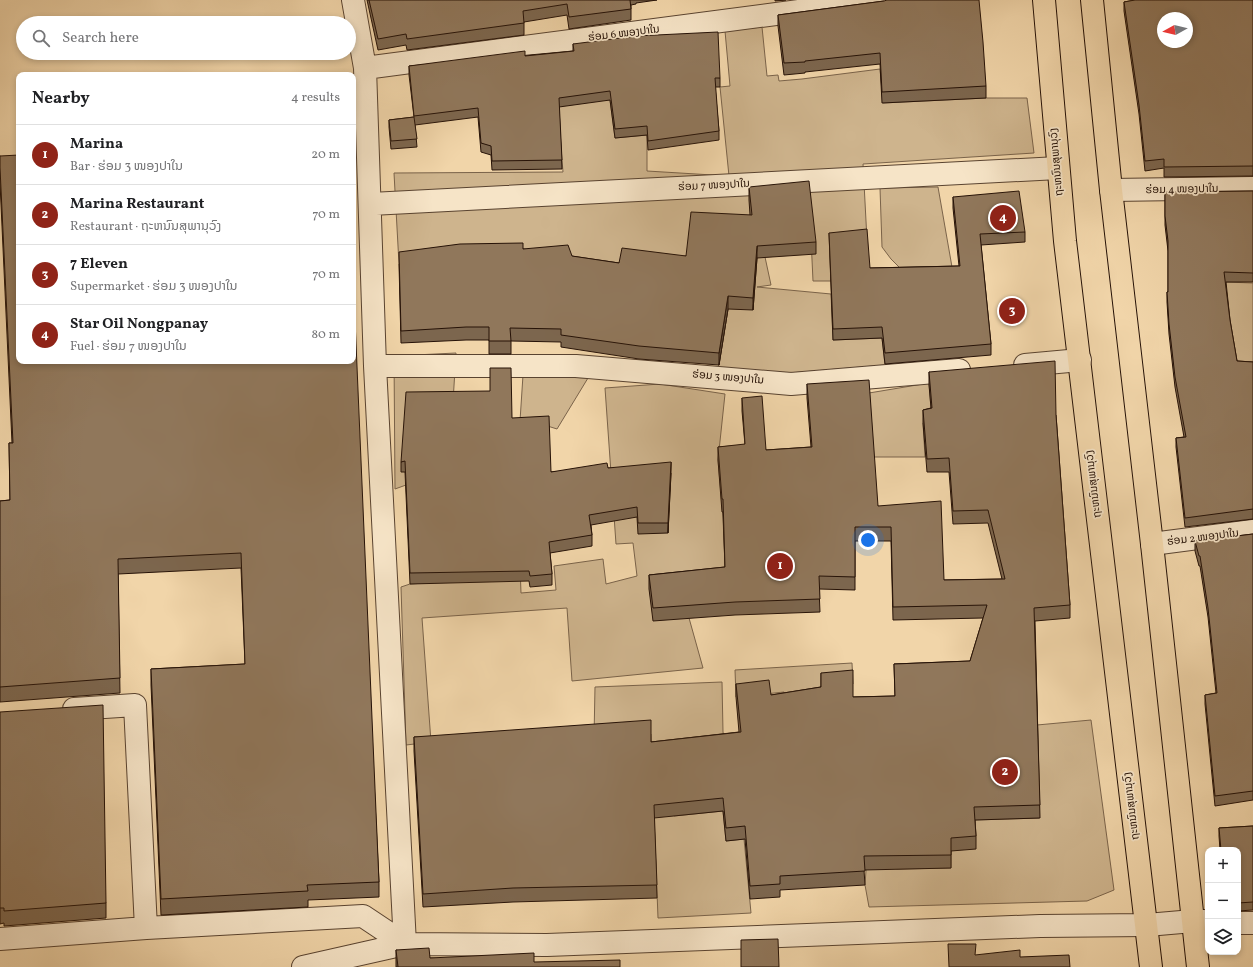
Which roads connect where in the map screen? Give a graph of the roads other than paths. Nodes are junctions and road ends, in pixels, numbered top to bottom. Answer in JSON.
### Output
{"nodes":[{"id":1,"x":352,"y":0,"type":"edge"},
{"id":2,"x":882,"y":0,"type":"edge"},
{"id":3,"x":1044,"y":0,"type":"edge"},
{"id":4,"x":1092,"y":0,"type":"edge"},
{"id":5,"x":355,"y":16,"type":"edge"},
{"id":6,"x":356,"y":21,"type":"edge"},
{"id":7,"x":365,"y":68,"type":"junction"},
{"id":8,"x":1058,"y":168,"type":"junction"},
{"id":9,"x":1253,"y":188,"type":"edge"},
{"id":10,"x":1111,"y":190,"type":"junction"},
{"id":11,"x":371,"y":204,"type":"junction"},
{"id":12,"x":1080,"y":360,"type":"junction"},
{"id":13,"x":375,"y":366,"type":"junction"},
{"id":14,"x":1009,"y":366,"type":"edge"},
{"id":15,"x":978,"y":368,"type":"edge"},
{"id":16,"x":1253,"y":531,"type":"edge"},
{"id":17,"x":1152,"y":544,"type":"junction"},
{"id":18,"x":58,"y":711,"type":"edge"},
{"id":19,"x":1201,"y":921,"type":"edge"},
{"id":20,"x":1241,"y":923,"type":"edge"},
{"id":21,"x":1253,"y":923,"type":"edge"},
{"id":22,"x":1147,"y":925,"type":"junction"},
{"id":23,"x":146,"y":928,"type":"junction"},
{"id":24,"x":0,"y":939,"type":"edge"},
{"id":25,"x":405,"y":944,"type":"junction"},
{"id":26,"x":303,"y":967,"type":"edge"},
{"id":27,"x":1151,"y":967,"type":"edge"},
{"id":28,"x":1198,"y":967,"type":"edge"}],
"edges":[{"from":1,"to":5,"type":"street"},
{"from":2,"to":7,"type":"street","name":"ຮ່ອມ 6 ໜອງປາໃນ"},
{"from":3,"to":8,"type":"highway","name":"ຖະຫນົນສຸພານຸວົງ"},
{"from":4,"to":10,"type":"highway"},
{"from":6,"to":7,"type":"street"},
{"from":7,"to":11,"type":"street"},
{"from":8,"to":11,"type":"street","name":"ຮ່ອມ 7 ໜອງປາໃນ"},
{"from":8,"to":12,"type":"highway","name":"ຖະຫນົນສຸພານຸວົງ"},
{"from":9,"to":10,"type":"street","name":"ຮ່ອມ 4 ໜອງປາໃນ"},
{"from":10,"to":17,"type":"highway"},
{"from":11,"to":13,"type":"street"},
{"from":12,"to":14,"type":"street"},
{"from":12,"to":22,"type":"highway","name":"ຖະຫນົນສຸພານຸວົງ"},
{"from":13,"to":15,"type":"street","name":"ຮ່ອມ 3 ໜອງປາໃນ"},
{"from":13,"to":25,"type":"street"},
{"from":16,"to":17,"type":"street","name":"ຮ່ອມ 2 ໜອງປາໃນ"},
{"from":17,"to":19,"type":"highway"},
{"from":18,"to":23,"type":"street"},
{"from":19,"to":22,"type":"street"},
{"from":19,"to":28,"type":"highway"},
{"from":20,"to":21,"type":"street"},
{"from":22,"to":25,"type":"street"},
{"from":22,"to":27,"type":"highway","name":"ຖະຫນົນສຸພານຸວົງ"},
{"from":23,"to":24,"type":"street"},
{"from":23,"to":25,"type":"street"},
{"from":25,"to":26,"type":"street"}]}
